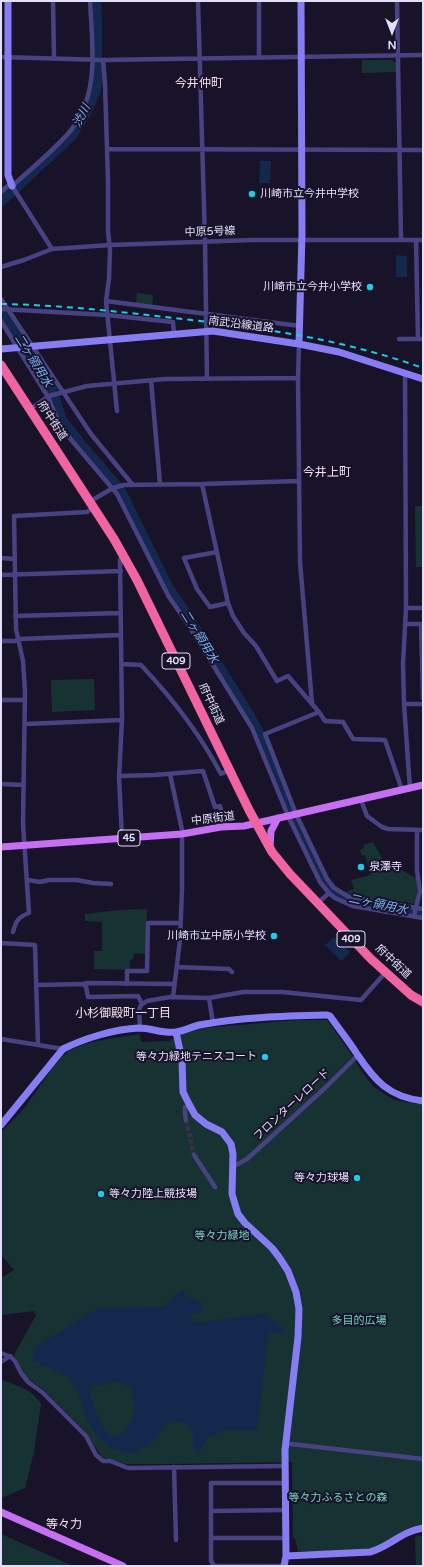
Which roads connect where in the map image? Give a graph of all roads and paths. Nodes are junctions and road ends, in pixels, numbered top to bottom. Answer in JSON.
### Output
{"nodes":[{"id":1,"x":8,"y":1,"type":"edge"},
{"id":2,"x":53,"y":1,"type":"edge"},
{"id":3,"x":90,"y":1,"type":"edge"},
{"id":4,"x":198,"y":1,"type":"edge"},
{"id":5,"x":259,"y":1,"type":"edge"},
{"id":6,"x":302,"y":1,"type":"edge"},
{"id":7,"x":397,"y":1,"type":"edge"},
{"id":8,"x":398,"y":55,"type":"junction"},
{"id":9,"x":423,"y":55,"type":"edge"},
{"id":10,"x":1,"y":57,"type":"edge"},
{"id":11,"x":9,"y":57,"type":"junction"},
{"id":12,"x":302,"y":57,"type":"junction"},
{"id":13,"x":54,"y":58,"type":"junction"},
{"id":14,"x":200,"y":58,"type":"junction"},
{"id":15,"x":259,"y":58,"type":"junction"},
{"id":16,"x":92,"y":60,"type":"junction"},
{"id":17,"x":103,"y":60,"type":"junction"},
{"id":18,"x":107,"y":149,"type":"junction"},
{"id":19,"x":302,"y":149,"type":"junction"},
{"id":20,"x":400,"y":149,"type":"junction"},
{"id":21,"x":202,"y":150,"type":"junction"},
{"id":22,"x":423,"y":150,"type":"edge"},
{"id":23,"x":11,"y":185,"type":"junction"},
{"id":24,"x":1,"y":192,"type":"edge"},
{"id":25,"x":302,"y":240,"type":"junction"},
{"id":26,"x":401,"y":240,"type":"junction"},
{"id":27,"x":416,"y":240,"type":"junction"},
{"id":28,"x":423,"y":240,"type":"edge"},
{"id":29,"x":205,"y":241,"type":"junction"},
{"id":30,"x":110,"y":245,"type":"junction"},
{"id":31,"x":52,"y":249,"type":"junction"},
{"id":32,"x":1,"y":267,"type":"edge"},
{"id":33,"x":1,"y":299,"type":"edge"},
{"id":34,"x":106,"y":301,"type":"junction"},
{"id":35,"x":4,"y":309,"type":"edge"},
{"id":36,"x":206,"y":313,"type":"junction"},
{"id":37,"x":107,"y":315,"type":"junction"},
{"id":38,"x":1,"y":321,"type":"edge"},
{"id":39,"x":300,"y":326,"type":"junction"},
{"id":40,"x":207,"y":331,"type":"junction"},
{"id":41,"x":174,"y":334,"type":"junction"},
{"id":42,"x":110,"y":339,"type":"junction"},
{"id":43,"x":399,"y":339,"type":"dead end"},
{"id":44,"x":421,"y":339,"type":"edge"},
{"id":45,"x":299,"y":344,"type":"junction"},
{"id":46,"x":30,"y":346,"type":"junction"},
{"id":47,"x":18,"y":347,"type":"junction"},
{"id":48,"x":1,"y":349,"type":"edge"},
{"id":49,"x":1,"y":365,"type":"edge"},
{"id":50,"x":406,"y":373,"type":"junction"},
{"id":51,"x":207,"y":378,"type":"junction"},
{"id":52,"x":298,"y":378,"type":"junction"},
{"id":53,"x":423,"y":379,"type":"edge"},
{"id":54,"x":151,"y":380,"type":"junction"},
{"id":55,"x":114,"y":384,"type":"junction"},
{"id":56,"x":63,"y":392,"type":"junction"},
{"id":57,"x":49,"y":397,"type":"junction"},
{"id":58,"x":30,"y":409,"type":"junction"},
{"id":59,"x":117,"y":411,"type":"dead end"},
{"id":60,"x":299,"y":481,"type":"junction"},
{"id":61,"x":132,"y":484,"type":"junction"},
{"id":62,"x":160,"y":484,"type":"junction"},
{"id":63,"x":202,"y":484,"type":"junction"},
{"id":64,"x":113,"y":488,"type":"junction"},
{"id":65,"x":91,"y":505,"type":"junction"},
{"id":66,"x":217,"y":552,"type":"junction"},
{"id":67,"x":123,"y":555,"type":"junction"},
{"id":68,"x":1,"y":558,"type":"edge"},
{"id":69,"x":14,"y":558,"type":"junction"},
{"id":70,"x":120,"y":571,"type":"junction"},
{"id":71,"x":1,"y":575,"type":"edge"},
{"id":72,"x":15,"y":575,"type":"junction"},
{"id":73,"x":228,"y":603,"type":"junction"},
{"id":74,"x":406,"y":608,"type":"junction"},
{"id":75,"x":423,"y":608,"type":"edge"},
{"id":76,"x":120,"y":613,"type":"junction"},
{"id":77,"x":15,"y":616,"type":"junction"},
{"id":78,"x":405,"y":624,"type":"junction"},
{"id":79,"x":422,"y":624,"type":"edge"},
{"id":80,"x":121,"y":635,"type":"junction"},
{"id":81,"x":19,"y":639,"type":"junction"},
{"id":82,"x":1,"y":641,"type":"edge"},
{"id":83,"x":121,"y":664,"type":"junction"},
{"id":84,"x":423,"y":698,"type":"edge"},
{"id":85,"x":1,"y":700,"type":"edge"},
{"id":86,"x":25,"y":700,"type":"junction"},
{"id":87,"x":312,"y":704,"type":"junction"},
{"id":88,"x":404,"y":704,"type":"junction"},
{"id":89,"x":423,"y":704,"type":"edge"},
{"id":90,"x":319,"y":712,"type":"junction"},
{"id":91,"x":122,"y":720,"type":"junction"},
{"id":92,"x":25,"y":724,"type":"junction"},
{"id":93,"x":229,"y":770,"type":"junction"},
{"id":94,"x":170,"y":774,"type":"junction"},
{"id":95,"x":119,"y":776,"type":"junction"},
{"id":96,"x":1,"y":784,"type":"edge"},
{"id":97,"x":24,"y":785,"type":"junction"},
{"id":98,"x":423,"y":785,"type":"edge"},
{"id":99,"x":406,"y":789,"type":"junction"},
{"id":100,"x":361,"y":800,"type":"junction"},
{"id":101,"x":287,"y":814,"type":"junction"},
{"id":102,"x":296,"y":814,"type":"junction"},
{"id":103,"x":278,"y":818,"type":"junction"},
{"id":104,"x":256,"y":824,"type":"junction"},
{"id":105,"x":225,"y":827,"type":"junction"},
{"id":106,"x":417,"y":830,"type":"junction"},
{"id":107,"x":423,"y":830,"type":"edge"},
{"id":108,"x":182,"y":834,"type":"junction"},
{"id":109,"x":122,"y":838,"type":"junction"},
{"id":110,"x":24,"y":845,"type":"junction"},
{"id":111,"x":1,"y":847,"type":"edge"},
{"id":112,"x":270,"y":848,"type":"junction"},
{"id":113,"x":28,"y":880,"type":"junction"},
{"id":114,"x":111,"y":884,"type":"dead end"},
{"id":115,"x":329,"y":893,"type":"junction"},
{"id":116,"x":318,"y":903,"type":"junction"},
{"id":117,"x":416,"y":908,"type":"junction"},
{"id":118,"x":423,"y":909,"type":"edge"},
{"id":119,"x":414,"y":916,"type":"junction"},
{"id":120,"x":423,"y":918,"type":"edge"},
{"id":121,"x":180,"y":923,"type":"junction"},
{"id":122,"x":13,"y":932,"type":"dead end"},
{"id":123,"x":1,"y":943,"type":"edge"},
{"id":124,"x":177,"y":967,"type":"junction"},
{"id":125,"x":232,"y":972,"type":"dead end"},
{"id":126,"x":385,"y":973,"type":"junction"},
{"id":127,"x":127,"y":984,"type":"junction"},
{"id":128,"x":175,"y":984,"type":"junction"},
{"id":129,"x":36,"y":985,"type":"junction"},
{"id":130,"x":85,"y":985,"type":"junction"},
{"id":131,"x":173,"y":997,"type":"junction"},
{"id":132,"x":209,"y":998,"type":"junction"},
{"id":133,"x":423,"y":1002,"type":"edge"},
{"id":134,"x":142,"y":1004,"type":"junction"},
{"id":135,"x":213,"y":1023,"type":"junction"},
{"id":136,"x":140,"y":1028,"type":"junction"},
{"id":137,"x":176,"y":1032,"type":"junction"},
{"id":138,"x":1,"y":1039,"type":"edge"},
{"id":139,"x":38,"y":1044,"type":"junction"},
{"id":140,"x":63,"y":1049,"type":"junction"},
{"id":141,"x":358,"y":1055,"type":"junction"},
{"id":142,"x":423,"y":1101,"type":"edge"},
{"id":143,"x":185,"y":1107,"type":"dead end"},
{"id":144,"x":4,"y":1118,"type":"edge"},
{"id":145,"x":186,"y":1120,"type":"tunnel mouth"},
{"id":146,"x":1,"y":1125,"type":"edge"},
{"id":147,"x":194,"y":1156,"type":"tunnel mouth"},
{"id":148,"x":236,"y":1165,"type":"dead end"},
{"id":149,"x":215,"y":1187,"type":"dead end"},
{"id":150,"x":1,"y":1353,"type":"edge"},
{"id":151,"x":10,"y":1356,"type":"junction"},
{"id":152,"x":1,"y":1362,"type":"edge"},
{"id":153,"x":291,"y":1444,"type":"dead end"},
{"id":154,"x":423,"y":1459,"type":"edge"},
{"id":155,"x":284,"y":1466,"type":"junction"},
{"id":156,"x":174,"y":1467,"type":"junction"},
{"id":157,"x":285,"y":1483,"type":"junction"},
{"id":158,"x":285,"y":1510,"type":"junction"},
{"id":159,"x":211,"y":1511,"type":"junction"},
{"id":160,"x":1,"y":1512,"type":"edge"},
{"id":161,"x":423,"y":1528,"type":"edge"},
{"id":162,"x":211,"y":1538,"type":"junction"},
{"id":163,"x":285,"y":1538,"type":"junction"},
{"id":164,"x":176,"y":1540,"type":"dead end"},
{"id":165,"x":286,"y":1556,"type":"junction"},
{"id":166,"x":123,"y":1566,"type":"edge"},
{"id":167,"x":228,"y":1566,"type":"edge"},
{"id":168,"x":284,"y":1566,"type":"edge"}],
"edges":[{"from":1,"to":11,"type":"street"},
{"from":2,"to":13,"type":"street"},
{"from":3,"to":16,"type":"street"},
{"from":4,"to":14,"type":"street"},
{"from":5,"to":15,"type":"street"},
{"from":6,"to":12,"type":"street"},
{"from":7,"to":8,"type":"street"},
{"from":8,"to":9,"type":"street"},
{"from":8,"to":12,"type":"street"},
{"from":8,"to":20,"type":"street"},
{"from":10,"to":11,"type":"street"},
{"from":11,"to":13,"type":"street"},
{"from":11,"to":23,"type":"street"},
{"from":12,"to":15,"type":"street"},
{"from":12,"to":19,"type":"street"},
{"from":13,"to":16,"type":"street"},
{"from":14,"to":15,"type":"street"},
{"from":14,"to":17,"type":"street"},
{"from":14,"to":21,"type":"street"},
{"from":16,"to":17,"type":"street"},
{"from":16,"to":23,"type":"street"},
{"from":17,"to":18,"type":"street"},
{"from":18,"to":21,"type":"street"},
{"from":18,"to":30,"type":"street"},
{"from":19,"to":20,"type":"street"},
{"from":19,"to":21,"type":"street"},
{"from":19,"to":25,"type":"street"},
{"from":20,"to":22,"type":"street"},
{"from":20,"to":26,"type":"street"},
{"from":21,"to":29,"type":"street"},
{"from":23,"to":24,"type":"street"},
{"from":23,"to":31,"type":"street"},
{"from":25,"to":26,"type":"street","name":"中原5号線"},
{"from":25,"to":29,"type":"street","name":"中原5号線"},
{"from":25,"to":39,"type":"street"},
{"from":26,"to":27,"type":"street","name":"中原5号線"},
{"from":27,"to":28,"type":"street","name":"中原5号線"},
{"from":27,"to":44,"type":"street"},
{"from":29,"to":30,"type":"street","name":"中原5号線"},
{"from":29,"to":36,"type":"street"},
{"from":30,"to":31,"type":"street","name":"中原5号線"},
{"from":30,"to":34,"type":"street"},
{"from":31,"to":32,"type":"street","name":"中原5号線"},
{"from":33,"to":35,"type":"street"},
{"from":34,"to":36,"type":"street"},
{"from":34,"to":37,"type":"street"},
{"from":35,"to":37,"type":"street"},
{"from":35,"to":46,"type":"street"},
{"from":36,"to":39,"type":"street"},
{"from":36,"to":40,"type":"street"},
{"from":37,"to":41,"type":"street"},
{"from":37,"to":42,"type":"street"},
{"from":38,"to":47,"type":"street"},
{"from":39,"to":45,"type":"street"},
{"from":40,"to":41,"type":"street","name":"南武沿線道路"},
{"from":40,"to":45,"type":"street","name":"南武沿線道路"},
{"from":40,"to":51,"type":"street"},
{"from":41,"to":42,"type":"street","name":"南武沿線道路"},
{"from":42,"to":46,"type":"street","name":"南武沿線道路"},
{"from":42,"to":55,"type":"street"},
{"from":43,"to":44,"type":"street"},
{"from":45,"to":50,"type":"street","name":"南武沿線道路"},
{"from":45,"to":52,"type":"street"},
{"from":46,"to":47,"type":"street","name":"南武沿線道路"},
{"from":46,"to":56,"type":"street"},
{"from":47,"to":48,"type":"street"},
{"from":47,"to":57,"type":"street"},
{"from":49,"to":58,"type":"highway","name":"府中街道","number":"409"},
{"from":50,"to":53,"type":"street","name":"南武沿線道路"},
{"from":50,"to":74,"type":"street"},
{"from":51,"to":52,"type":"street"},
{"from":51,"to":54,"type":"street"},
{"from":52,"to":60,"type":"street"},
{"from":54,"to":55,"type":"street"},
{"from":54,"to":62,"type":"street"},
{"from":55,"to":56,"type":"street"},
{"from":55,"to":59,"type":"street"},
{"from":56,"to":57,"type":"street"},
{"from":56,"to":61,"type":"street"},
{"from":57,"to":58,"type":"street"},
{"from":57,"to":64,"type":"street"},
{"from":58,"to":65,"type":"highway","name":"府中街道","number":"409"},
{"from":60,"to":63,"type":"street"},
{"from":60,"to":87,"type":"street"},
{"from":61,"to":62,"type":"street"},
{"from":61,"to":64,"type":"street"},
{"from":62,"to":63,"type":"street"},
{"from":63,"to":66,"type":"street"},
{"from":64,"to":65,"type":"street"},
{"from":64,"to":101,"type":"street"},
{"from":65,"to":67,"type":"highway","name":"府中街道","number":"409"},
{"from":65,"to":69,"type":"street"},
{"from":66,"to":73,"type":"street"},
{"from":66,"to":73,"type":"street"},
{"from":67,"to":70,"type":"street"},
{"from":67,"to":93,"type":"highway","name":"府中街道","number":"409"},
{"from":68,"to":69,"type":"street"},
{"from":69,"to":72,"type":"street"},
{"from":70,"to":72,"type":"street"},
{"from":70,"to":76,"type":"street"},
{"from":71,"to":72,"type":"street"},
{"from":72,"to":77,"type":"street"},
{"from":73,"to":87,"type":"street"},
{"from":74,"to":75,"type":"street"},
{"from":74,"to":78,"type":"street"},
{"from":76,"to":77,"type":"street"},
{"from":76,"to":80,"type":"street"},
{"from":77,"to":81,"type":"street"},
{"from":78,"to":79,"type":"street"},
{"from":78,"to":88,"type":"street"},
{"from":79,"to":84,"type":"street"},
{"from":80,"to":81,"type":"street"},
{"from":80,"to":83,"type":"street"},
{"from":81,"to":82,"type":"street"},
{"from":81,"to":86,"type":"street"},
{"from":83,"to":91,"type":"street"},
{"from":83,"to":93,"type":"street"},
{"from":85,"to":86,"type":"street"},
{"from":86,"to":92,"type":"street"},
{"from":87,"to":90,"type":"street"},
{"from":88,"to":89,"type":"street"},
{"from":88,"to":99,"type":"street"},
{"from":90,"to":99,"type":"street"},
{"from":90,"to":102,"type":"street"},
{"from":91,"to":92,"type":"street"},
{"from":91,"to":95,"type":"street"},
{"from":92,"to":97,"type":"street"},
{"from":93,"to":104,"type":"highway","name":"府中街道","number":"409"},
{"from":94,"to":95,"type":"street"},
{"from":94,"to":105,"type":"street"},
{"from":94,"to":108,"type":"street"},
{"from":95,"to":109,"type":"street"},
{"from":96,"to":97,"type":"street"},
{"from":97,"to":110,"type":"street"},
{"from":98,"to":99,"type":"main road","name":"中原街道","number":"45"},
{"from":99,"to":100,"type":"main road","name":"中原街道","number":"45"},
{"from":100,"to":102,"type":"main road","name":"中原街道","number":"45"},
{"from":100,"to":106,"type":"street"},
{"from":101,"to":102,"type":"main road","name":"中原街道","number":"45"},
{"from":101,"to":103,"type":"main road","name":"中原街道","number":"45"},
{"from":101,"to":115,"type":"street"},
{"from":102,"to":117,"type":"street"},
{"from":103,"to":104,"type":"main road","name":"中原街道","number":"45"},
{"from":103,"to":112,"type":"main road"},
{"from":104,"to":105,"type":"main road","name":"中原街道","number":"45"},
{"from":104,"to":112,"type":"highway","name":"府中街道","number":"409"},
{"from":105,"to":108,"type":"main road","name":"中原街道","number":"45"},
{"from":106,"to":107,"type":"street"},
{"from":106,"to":117,"type":"street"},
{"from":108,"to":109,"type":"main road","name":"中原街道","number":"45"},
{"from":108,"to":121,"type":"street"},
{"from":109,"to":110,"type":"main road","name":"中原街道","number":"45"},
{"from":110,"to":111,"type":"main road","name":"中原街道","number":"45"},
{"from":110,"to":113,"type":"street"},
{"from":112,"to":116,"type":"highway","name":"府中街道","number":"409"},
{"from":113,"to":114,"type":"street"},
{"from":113,"to":122,"type":"street"},
{"from":115,"to":116,"type":"street"},
{"from":115,"to":119,"type":"street"},
{"from":116,"to":126,"type":"highway","name":"府中街道","number":"409"},
{"from":117,"to":118,"type":"street"},
{"from":117,"to":119,"type":"street"},
{"from":119,"to":120,"type":"street"},
{"from":121,"to":124,"type":"street"},
{"from":121,"to":127,"type":"street"},
{"from":123,"to":129,"type":"street"},
{"from":124,"to":125,"type":"street"},
{"from":124,"to":128,"type":"street"},
{"from":126,"to":132,"type":"street"},
{"from":126,"to":133,"type":"highway","name":"府中街道","number":"409"},
{"from":127,"to":128,"type":"street"},
{"from":127,"to":130,"type":"street"},
{"from":128,"to":131,"type":"street"},
{"from":129,"to":130,"type":"street"},
{"from":129,"to":139,"type":"street"},
{"from":130,"to":134,"type":"street"},
{"from":131,"to":132,"type":"street"},
{"from":131,"to":134,"type":"street"},
{"from":132,"to":135,"type":"street"},
{"from":134,"to":136,"type":"street"},
{"from":135,"to":137,"type":"street"},
{"from":135,"to":141,"type":"street"},
{"from":136,"to":137,"type":"street"},
{"from":136,"to":140,"type":"street"},
{"from":137,"to":155,"type":"street"},
{"from":138,"to":139,"type":"street"},
{"from":139,"to":140,"type":"street"},
{"from":140,"to":144,"type":"street"},
{"from":141,"to":142,"type":"street"},
{"from":141,"to":148,"type":"street","name":"フロンターレロード"},
{"from":143,"to":145,"type":"street"},
{"from":144,"to":146,"type":"street"},
{"from":147,"to":149,"type":"street"},
{"from":150,"to":151,"type":"street"},
{"from":151,"to":152,"type":"street"},
{"from":151,"to":156,"type":"street"},
{"from":153,"to":154,"type":"street"},
{"from":155,"to":156,"type":"street"},
{"from":155,"to":157,"type":"street"},
{"from":156,"to":164,"type":"street"},
{"from":157,"to":158,"type":"street"},
{"from":157,"to":159,"type":"street"},
{"from":158,"to":159,"type":"street"},
{"from":158,"to":163,"type":"street"},
{"from":159,"to":162,"type":"street"},
{"from":160,"to":166,"type":"main road"},
{"from":161,"to":165,"type":"street"},
{"from":162,"to":163,"type":"street"},
{"from":162,"to":167,"type":"street"},
{"from":163,"to":165,"type":"street"},
{"from":165,"to":168,"type":"street"},
{"from":167,"to":168,"type":"street"}]}
